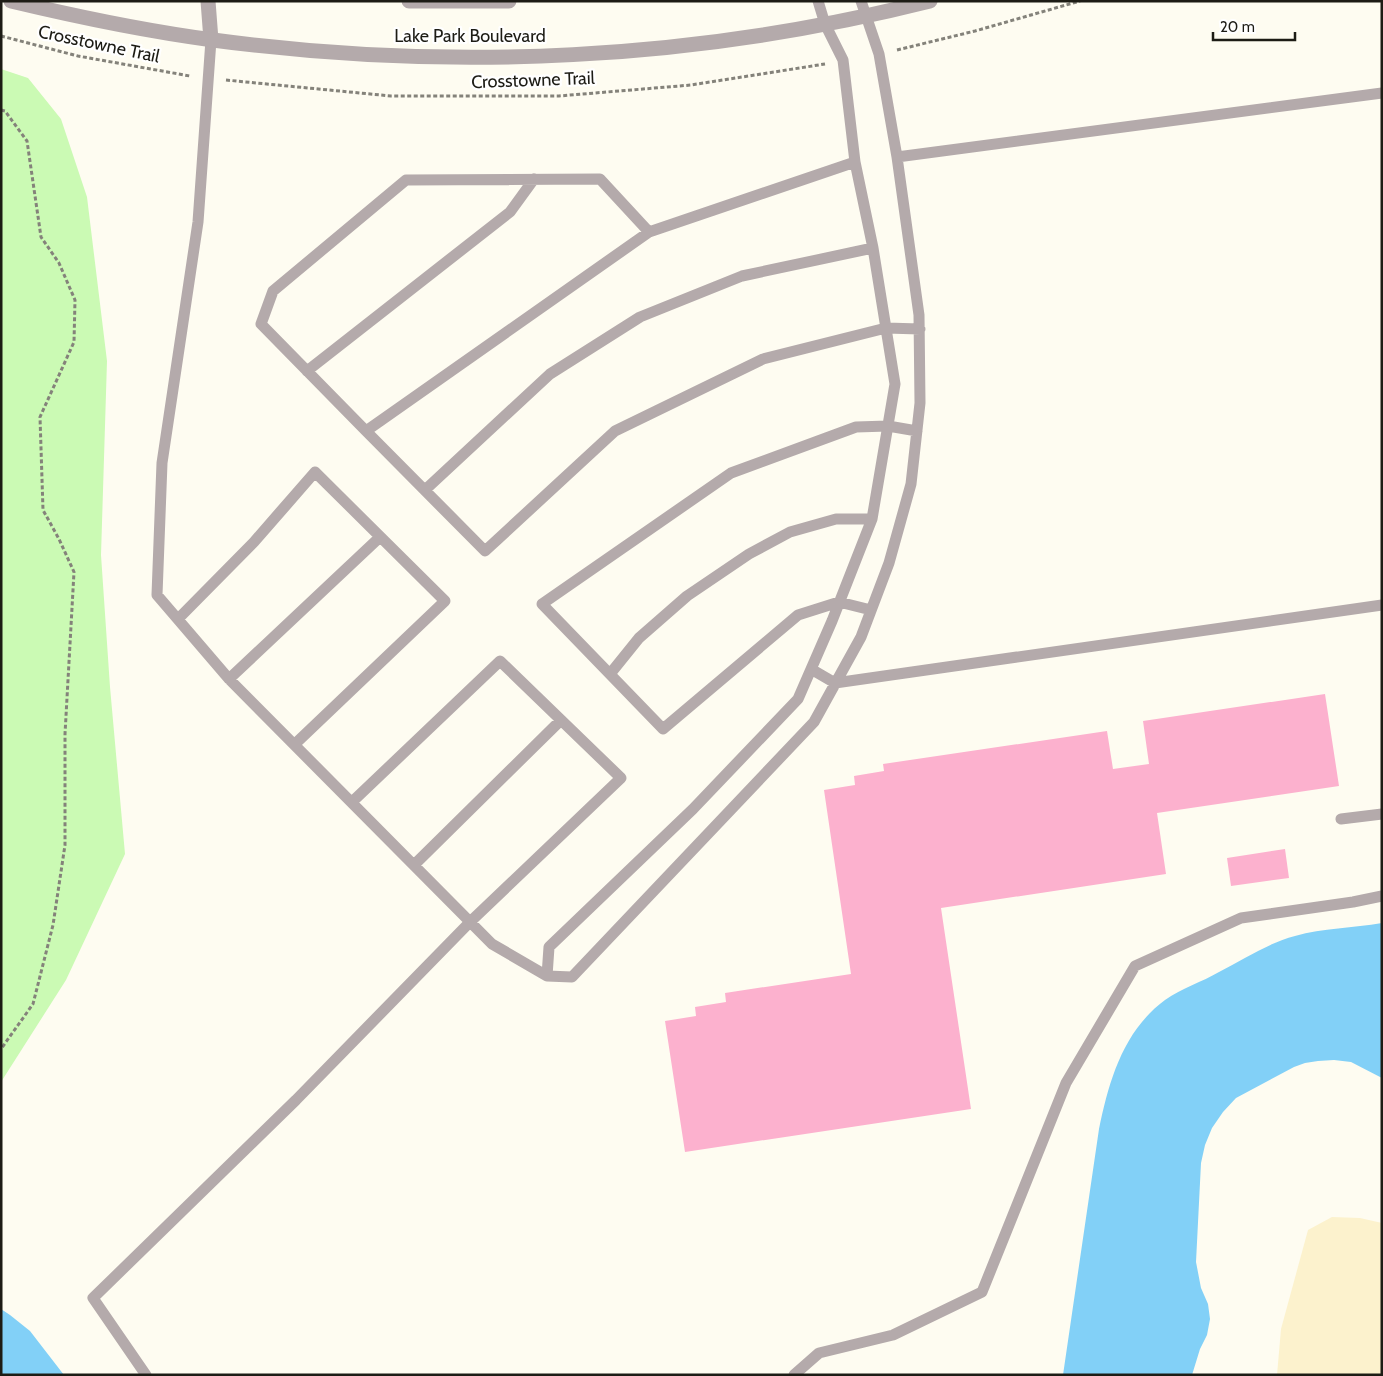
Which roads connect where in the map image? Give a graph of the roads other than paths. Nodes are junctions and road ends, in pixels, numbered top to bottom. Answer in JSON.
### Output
{"nodes":[{"id":1,"x":12,"y":1,"type":"edge"},
{"id":2,"x":208,"y":1,"type":"edge"},
{"id":3,"x":409,"y":1,"type":"edge"},
{"id":4,"x":509,"y":1,"type":"edge"},
{"id":5,"x":818,"y":1,"type":"edge"},
{"id":6,"x":861,"y":1,"type":"edge"},
{"id":7,"x":930,"y":1,"type":"edge"},
{"id":8,"x":865,"y":16,"type":"junction"},
{"id":9,"x":826,"y":24,"type":"junction"},
{"id":10,"x":211,"y":40,"type":"junction"},
{"id":11,"x":1382,"y":93,"type":"edge"},
{"id":12,"x":897,"y":157,"type":"junction"},
{"id":13,"x":855,"y":162,"type":"junction"},
{"id":14,"x":534,"y":179,"type":"junction"},
{"id":15,"x":650,"y":232,"type":"junction"},
{"id":16,"x":873,"y":248,"type":"junction"},
{"id":17,"x":886,"y":328,"type":"junction"},
{"id":18,"x":920,"y":329,"type":"junction"},
{"id":19,"x":307,"y":371,"type":"junction"},
{"id":20,"x":888,"y":426,"type":"junction"},
{"id":21,"x":366,"y":431,"type":"junction"},
{"id":22,"x":917,"y":431,"type":"junction"},
{"id":23,"x":424,"y":490,"type":"junction"},
{"id":24,"x":872,"y":519,"type":"junction"},
{"id":25,"x":380,"y":537,"type":"junction"},
{"id":26,"x":839,"y":602,"type":"junction"},
{"id":27,"x":1382,"y":605,"type":"edge"},
{"id":28,"x":871,"y":610,"type":"junction"},
{"id":29,"x":178,"y":619,"type":"junction"},
{"id":30,"x":811,"y":668,"type":"junction"},
{"id":31,"x":610,"y":674,"type":"junction"},
{"id":32,"x":229,"y":679,"type":"junction"},
{"id":33,"x":835,"y":683,"type":"junction"},
{"id":34,"x":561,"y":720,"type":"junction"},
{"id":35,"x":295,"y":744,"type":"junction"},
{"id":36,"x":352,"y":802,"type":"junction"},
{"id":37,"x":1382,"y":814,"type":"edge"},
{"id":38,"x":1341,"y":819,"type":"dead end"},
{"id":39,"x":414,"y":865,"type":"junction"},
{"id":40,"x":1382,"y":896,"type":"edge"},
{"id":41,"x":470,"y":922,"type":"junction"},
{"id":42,"x":547,"y":976,"type":"junction"},
{"id":43,"x":146,"y":1375,"type":"edge"},
{"id":44,"x":794,"y":1375,"type":"edge"}],
"edges":[{"from":1,"to":10,"type":"street","name":"Lake Park Boulevard"},
{"from":2,"to":10,"type":"street"},
{"from":3,"to":4,"type":"street","name":"Lake Park Boulevard"},
{"from":5,"to":9,"type":"lane"},
{"from":6,"to":8,"type":"lane"},
{"from":7,"to":8,"type":"street","name":"Lake Park Boulevard"},
{"from":8,"to":9,"type":"street","name":"Lake Park Boulevard"},
{"from":8,"to":12,"type":"lane"},
{"from":9,"to":10,"type":"street","name":"Lake Park Boulevard"},
{"from":9,"to":13,"type":"lane"},
{"from":10,"to":29,"type":"lane"},
{"from":11,"to":12,"type":"lane"},
{"from":12,"to":18,"type":"lane"},
{"from":13,"to":15,"type":"lane"},
{"from":13,"to":16,"type":"lane"},
{"from":14,"to":15,"type":"lane"},
{"from":14,"to":19,"type":"lane"},
{"from":14,"to":19,"type":"lane"},
{"from":15,"to":21,"type":"lane"},
{"from":16,"to":17,"type":"lane"},
{"from":16,"to":23,"type":"lane"},
{"from":17,"to":18,"type":"lane"},
{"from":17,"to":20,"type":"lane"},
{"from":17,"to":23,"type":"lane"},
{"from":18,"to":22,"type":"lane"},
{"from":19,"to":21,"type":"lane"},
{"from":20,"to":22,"type":"lane"},
{"from":20,"to":24,"type":"lane"},
{"from":20,"to":31,"type":"lane"},
{"from":21,"to":23,"type":"lane"},
{"from":22,"to":28,"type":"lane"},
{"from":24,"to":26,"type":"lane"},
{"from":24,"to":31,"type":"lane"},
{"from":25,"to":29,"type":"lane"},
{"from":25,"to":32,"type":"lane"},
{"from":25,"to":35,"type":"lane"},
{"from":26,"to":28,"type":"lane"},
{"from":26,"to":30,"type":"lane"},
{"from":26,"to":31,"type":"lane"},
{"from":27,"to":33,"type":"lane"},
{"from":28,"to":33,"type":"lane"},
{"from":29,"to":32,"type":"lane"},
{"from":30,"to":33,"type":"lane"},
{"from":30,"to":42,"type":"lane"},
{"from":32,"to":35,"type":"lane"},
{"from":33,"to":42,"type":"lane"},
{"from":34,"to":36,"type":"lane"},
{"from":34,"to":39,"type":"lane"},
{"from":34,"to":41,"type":"lane"},
{"from":35,"to":36,"type":"lane"},
{"from":36,"to":39,"type":"lane"},
{"from":37,"to":38,"type":"lane"},
{"from":39,"to":41,"type":"lane"},
{"from":40,"to":44,"type":"lane"},
{"from":41,"to":42,"type":"lane"},
{"from":41,"to":43,"type":"lane"}]}
